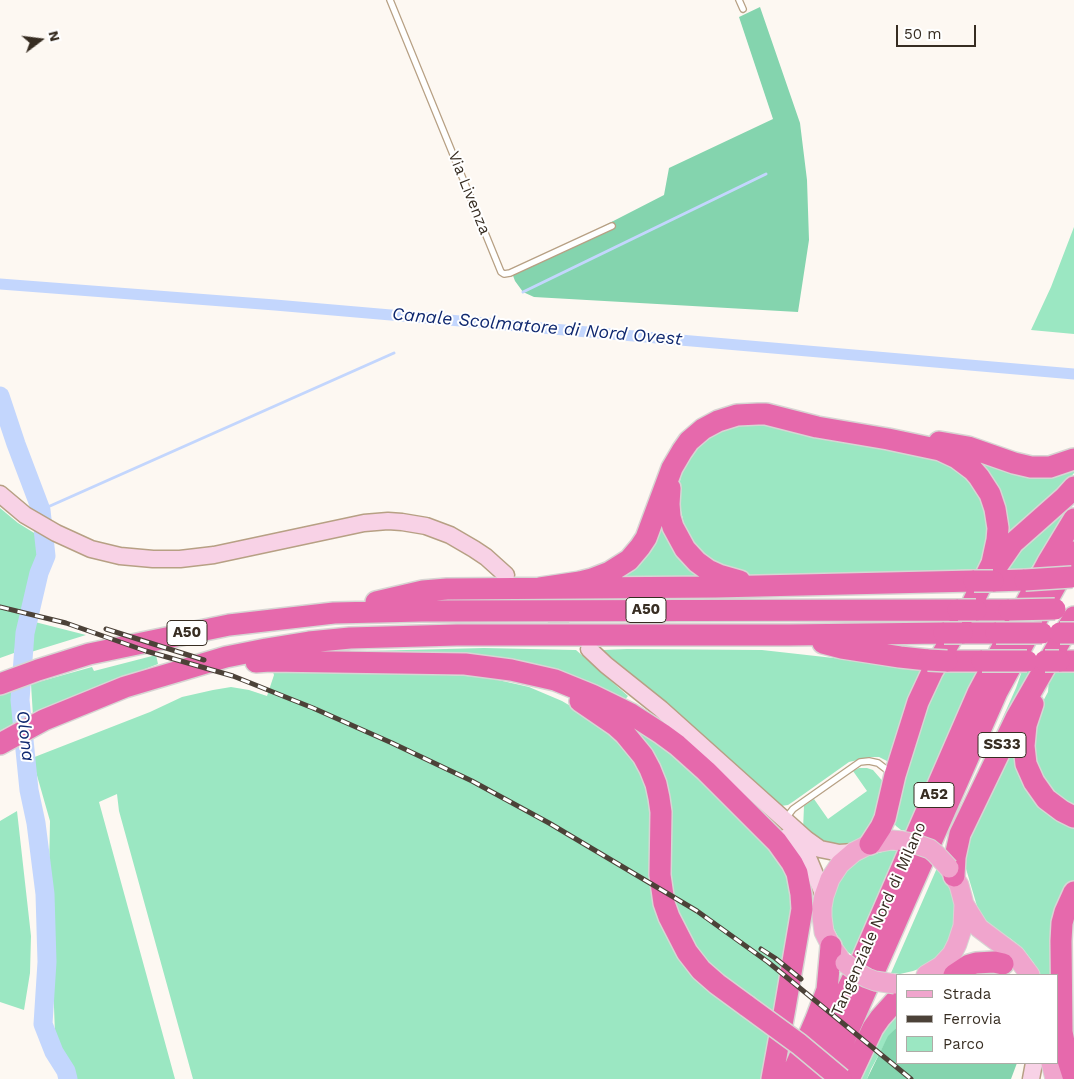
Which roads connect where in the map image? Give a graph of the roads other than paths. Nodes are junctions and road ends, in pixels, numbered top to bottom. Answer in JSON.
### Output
{"nodes":[{"id":1,"x":390,"y":0,"type":"edge"},
{"id":2,"x":739,"y":0,"type":"edge"},
{"id":3,"x":743,"y":9,"type":"dead end"},
{"id":4,"x":612,"y":226,"type":"dead end"},
{"id":5,"x":888,"y":439,"type":"junction"},
{"id":6,"x":1074,"y":459,"type":"edge"},
{"id":7,"x":672,"y":468,"type":"junction"},
{"id":8,"x":1074,"y":487,"type":"edge"},
{"id":9,"x":0,"y":494,"type":"edge"},
{"id":10,"x":1074,"y":519,"type":"edge"},
{"id":11,"x":1074,"y":552,"type":"edge"},
{"id":12,"x":506,"y":575,"type":"tunnel mouth"},
{"id":13,"x":1073,"y":579,"type":"edge"},
{"id":14,"x":804,"y":584,"type":"junction"},
{"id":15,"x":540,"y":588,"type":"junction"},
{"id":16,"x":969,"y":607,"type":"junction"},
{"id":17,"x":334,"y":613,"type":"junction"},
{"id":18,"x":1065,"y":621,"type":"edge"},
{"id":19,"x":789,"y":635,"type":"junction"},
{"id":20,"x":588,"y":649,"type":"tunnel mouth"},
{"id":21,"x":1051,"y":661,"type":"edge"},
{"id":22,"x":606,"y":665,"type":"junction"},
{"id":23,"x":174,"y":672,"type":"junction"},
{"id":24,"x":3,"y":675,"type":"edge"},
{"id":25,"x":537,"y":675,"type":"junction"},
{"id":26,"x":5,"y":741,"type":"edge"},
{"id":27,"x":706,"y":771,"type":"junction"},
{"id":28,"x":895,"y":775,"type":"junction"},
{"id":29,"x":755,"y":807,"type":"junction"},
{"id":30,"x":1074,"y":817,"type":"edge"},
{"id":31,"x":784,"y":820,"type":"junction"},
{"id":32,"x":862,"y":848,"type":"junction"},
{"id":33,"x":951,"y":872,"type":"junction"},
{"id":34,"x":1074,"y":892,"type":"edge"},
{"id":35,"x":824,"y":896,"type":"junction"},
{"id":36,"x":964,"y":904,"type":"junction"},
{"id":37,"x":1074,"y":906,"type":"edge"},
{"id":38,"x":831,"y":946,"type":"junction"},
{"id":39,"x":1061,"y":960,"type":"junction"},
{"id":40,"x":951,"y":967,"type":"edge"},
{"id":41,"x":1009,"y":970,"type":"edge"},
{"id":42,"x":928,"y":974,"type":"edge"},
{"id":43,"x":1029,"y":974,"type":"edge"},
{"id":44,"x":1062,"y":990,"type":"junction"},
{"id":45,"x":895,"y":996,"type":"edge"},
{"id":46,"x":1059,"y":1054,"type":"edge"},
{"id":47,"x":1074,"y":1059,"type":"edge"},
{"id":48,"x":1034,"y":1064,"type":"edge"},
{"id":49,"x":1051,"y":1064,"type":"edge"},
{"id":50,"x":772,"y":1079,"type":"edge"},
{"id":51,"x":790,"y":1079,"type":"edge"},
{"id":52,"x":808,"y":1079,"type":"edge"},
{"id":53,"x":827,"y":1079,"type":"edge"},
{"id":54,"x":841,"y":1079,"type":"edge"},
{"id":55,"x":849,"y":1079,"type":"edge"},
{"id":56,"x":1031,"y":1079,"type":"edge"},
{"id":57,"x":1055,"y":1079,"type":"edge"},
{"id":58,"x":1068,"y":1079,"type":"edge"},
{"id":59,"x":1074,"y":1079,"type":"edge"}],
"edges":[{"from":1,"to":4,"type":"lane","name":"Via Livenza"},
{"from":2,"to":3,"type":"lane"},
{"from":5,"to":6,"type":"highway"},
{"from":5,"to":7,"type":"highway"},
{"from":5,"to":16,"type":"highway"},
{"from":7,"to":14,"type":"highway"},
{"from":7,"to":15,"type":"highway"},
{"from":8,"to":16,"type":"highway"},
{"from":9,"to":12,"type":"main road"},
{"from":10,"to":52,"type":"highway","name":"Tangenziale Nord di Milano","number":"A52"},
{"from":11,"to":53,"type":"highway","name":"Tangenziale Nord di Milano","number":"A52"},
{"from":13,"to":14,"type":"highway","bridge":true},
{"from":14,"to":15,"type":"highway"},
{"from":15,"to":17,"type":"highway"},
{"from":16,"to":17,"type":"highway","number":"A50"},
{"from":16,"to":18,"type":"highway","number":"A50","bridge":true},
{"from":16,"to":28,"type":"highway"},
{"from":17,"to":24,"type":"highway","number":"A50"},
{"from":18,"to":19,"type":"highway","number":"A50","bridge":true},
{"from":18,"to":30,"type":"highway"},
{"from":18,"to":33,"type":"highway","number":"SS33"},
{"from":19,"to":21,"type":"highway","bridge":true},
{"from":19,"to":23,"type":"highway","number":"A50"},
{"from":20,"to":22,"type":"main road"},
{"from":22,"to":29,"type":"main road"},
{"from":22,"to":31,"type":"main road"},
{"from":23,"to":25,"type":"highway"},
{"from":23,"to":26,"type":"highway","number":"A50"},
{"from":25,"to":27,"type":"highway"},
{"from":25,"to":54,"type":"highway","bridge":true},
{"from":27,"to":29,"type":"main road"},
{"from":27,"to":50,"type":"highway"},
{"from":28,"to":31,"type":"lane"},
{"from":28,"to":32,"type":"highway"},
{"from":29,"to":35,"type":"main road"},
{"from":31,"to":32,"type":"main road"},
{"from":32,"to":33,"type":"main road","number":"SS33","bridge":true},
{"from":32,"to":35,"type":"main road"},
{"from":33,"to":36,"type":"main road","number":"SS33"},
{"from":34,"to":39,"type":"highway"},
{"from":35,"to":38,"type":"main road"},
{"from":36,"to":40,"type":"main road","number":"SS33"},
{"from":36,"to":43,"type":"main road"},
{"from":37,"to":39,"type":"highway"},
{"from":38,"to":45,"type":"main road","bridge":true},
{"from":38,"to":51,"type":"highway"},
{"from":39,"to":44,"type":"highway"},
{"from":40,"to":41,"type":"highway"},
{"from":40,"to":42,"type":"main road","number":"SS33"},
{"from":44,"to":47,"type":"highway"},
{"from":44,"to":59,"type":"highway"},
{"from":45,"to":55,"type":"highway"},
{"from":46,"to":58,"type":"main road"},
{"from":48,"to":56,"type":"main road"},
{"from":49,"to":57,"type":"main road"}]}
